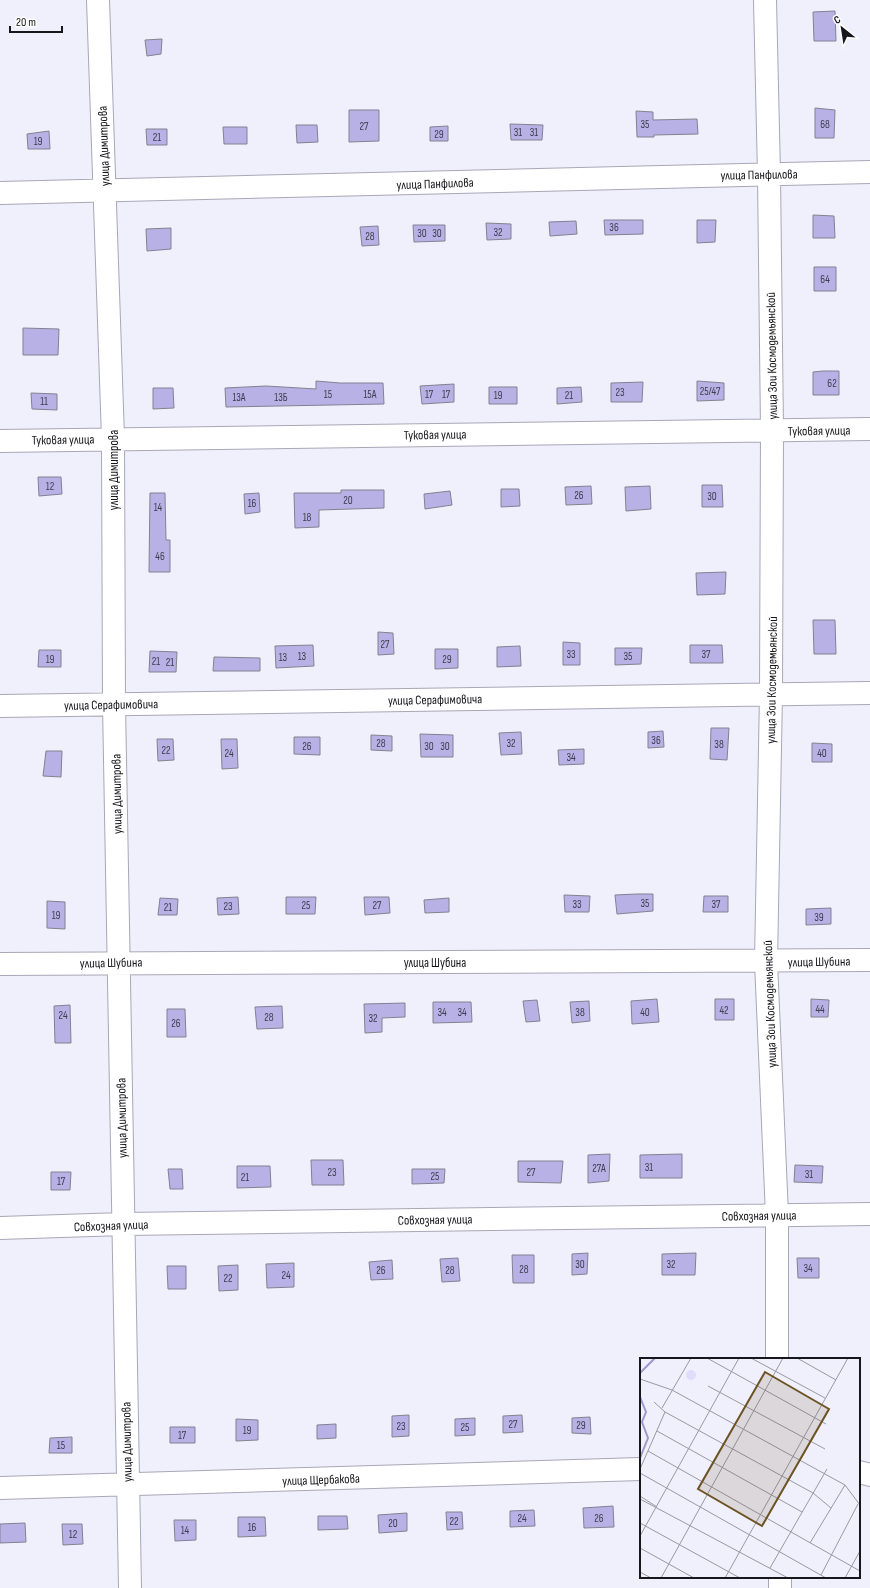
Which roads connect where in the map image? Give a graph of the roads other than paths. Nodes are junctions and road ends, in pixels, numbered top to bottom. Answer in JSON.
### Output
{"nodes":[{"id":1,"x":98,"y":0,"type":"edge"},
{"id":2,"x":765,"y":0,"type":"edge"},
{"id":3,"x":870,"y":172,"type":"edge"},
{"id":4,"x":769,"y":174,"type":"junction"},
{"id":5,"x":104,"y":192,"type":"junction"},
{"id":6,"x":0,"y":193,"type":"edge"},
{"id":7,"x":870,"y":429,"type":"edge"},
{"id":8,"x":772,"y":430,"type":"junction"},
{"id":9,"x":113,"y":438,"type":"junction"},
{"id":10,"x":0,"y":440,"type":"edge"},
{"id":11,"x":870,"y":693,"type":"edge"},
{"id":12,"x":771,"y":694,"type":"junction"},
{"id":13,"x":114,"y":704,"type":"junction"},
{"id":14,"x":0,"y":706,"type":"edge"},
{"id":15,"x":870,"y":960,"type":"edge"},
{"id":16,"x":119,"y":962,"type":"junction"},
{"id":17,"x":766,"y":962,"type":"junction"},
{"id":18,"x":0,"y":964,"type":"edge"},
{"id":19,"x":870,"y":1214,"type":"edge"},
{"id":20,"x":777,"y":1215,"type":"junction"},
{"id":21,"x":123,"y":1224,"type":"junction"},
{"id":22,"x":0,"y":1228,"type":"edge"},
{"id":23,"x":777,"y":1358,"type":"edge"},
{"id":24,"x":640,"y":1469,"type":"edge"},
{"id":25,"x":860,"y":1472,"type":"edge"},
{"id":26,"x":870,"y":1475,"type":"edge"},
{"id":27,"x":127,"y":1485,"type":"junction"},
{"id":28,"x":0,"y":1488,"type":"edge"},
{"id":29,"x":130,"y":1588,"type":"edge"}],
"edges":[{"from":1,"to":5,"type":"street","name":"улица Димитрова"},
{"from":2,"to":4,"type":"street","name":"улица Зои Космодемьянской"},
{"from":3,"to":4,"type":"street","name":"улица Панфилова"},
{"from":4,"to":5,"type":"street","name":"улица Панфилова"},
{"from":4,"to":8,"type":"street","name":"улица Зои Космодемьянской"},
{"from":5,"to":6,"type":"street","name":"улица Панфилова"},
{"from":5,"to":9,"type":"street","name":"улица Димитрова"},
{"from":7,"to":8,"type":"street","name":"Туковая улица"},
{"from":8,"to":9,"type":"street","name":"Туковая улица"},
{"from":8,"to":12,"type":"street","name":"улица Зои Космодемьянской"},
{"from":9,"to":10,"type":"street","name":"Туковая улица"},
{"from":9,"to":13,"type":"street","name":"улица Димитрова"},
{"from":11,"to":12,"type":"street","name":"улица Серафимовича"},
{"from":12,"to":13,"type":"street","name":"улица Серафимовича"},
{"from":12,"to":17,"type":"street","name":"улица Зои Космодемьянской"},
{"from":13,"to":14,"type":"street","name":"улица Серафимовича"},
{"from":13,"to":16,"type":"street","name":"улица Димитрова"},
{"from":15,"to":17,"type":"street","name":"улица Шубина"},
{"from":16,"to":17,"type":"street","name":"улица Шубина"},
{"from":16,"to":18,"type":"street","name":"улица Шубина"},
{"from":16,"to":21,"type":"street","name":"улица Димитрова"},
{"from":17,"to":20,"type":"street","name":"улица Зои Космодемьянской"},
{"from":19,"to":20,"type":"street","name":"Совхозная улица"},
{"from":20,"to":21,"type":"street","name":"Совхозная улица"},
{"from":20,"to":23,"type":"street","name":"улица Зои Космодемьянской"},
{"from":21,"to":22,"type":"street","name":"Совхозная улица"},
{"from":21,"to":27,"type":"street","name":"улица Димитрова"},
{"from":24,"to":27,"type":"street","name":"улица Щербакова"},
{"from":25,"to":26,"type":"street"},
{"from":27,"to":28,"type":"street","name":"улица Щербакова"},
{"from":27,"to":29,"type":"street","name":"улица Димитрова"}]}
